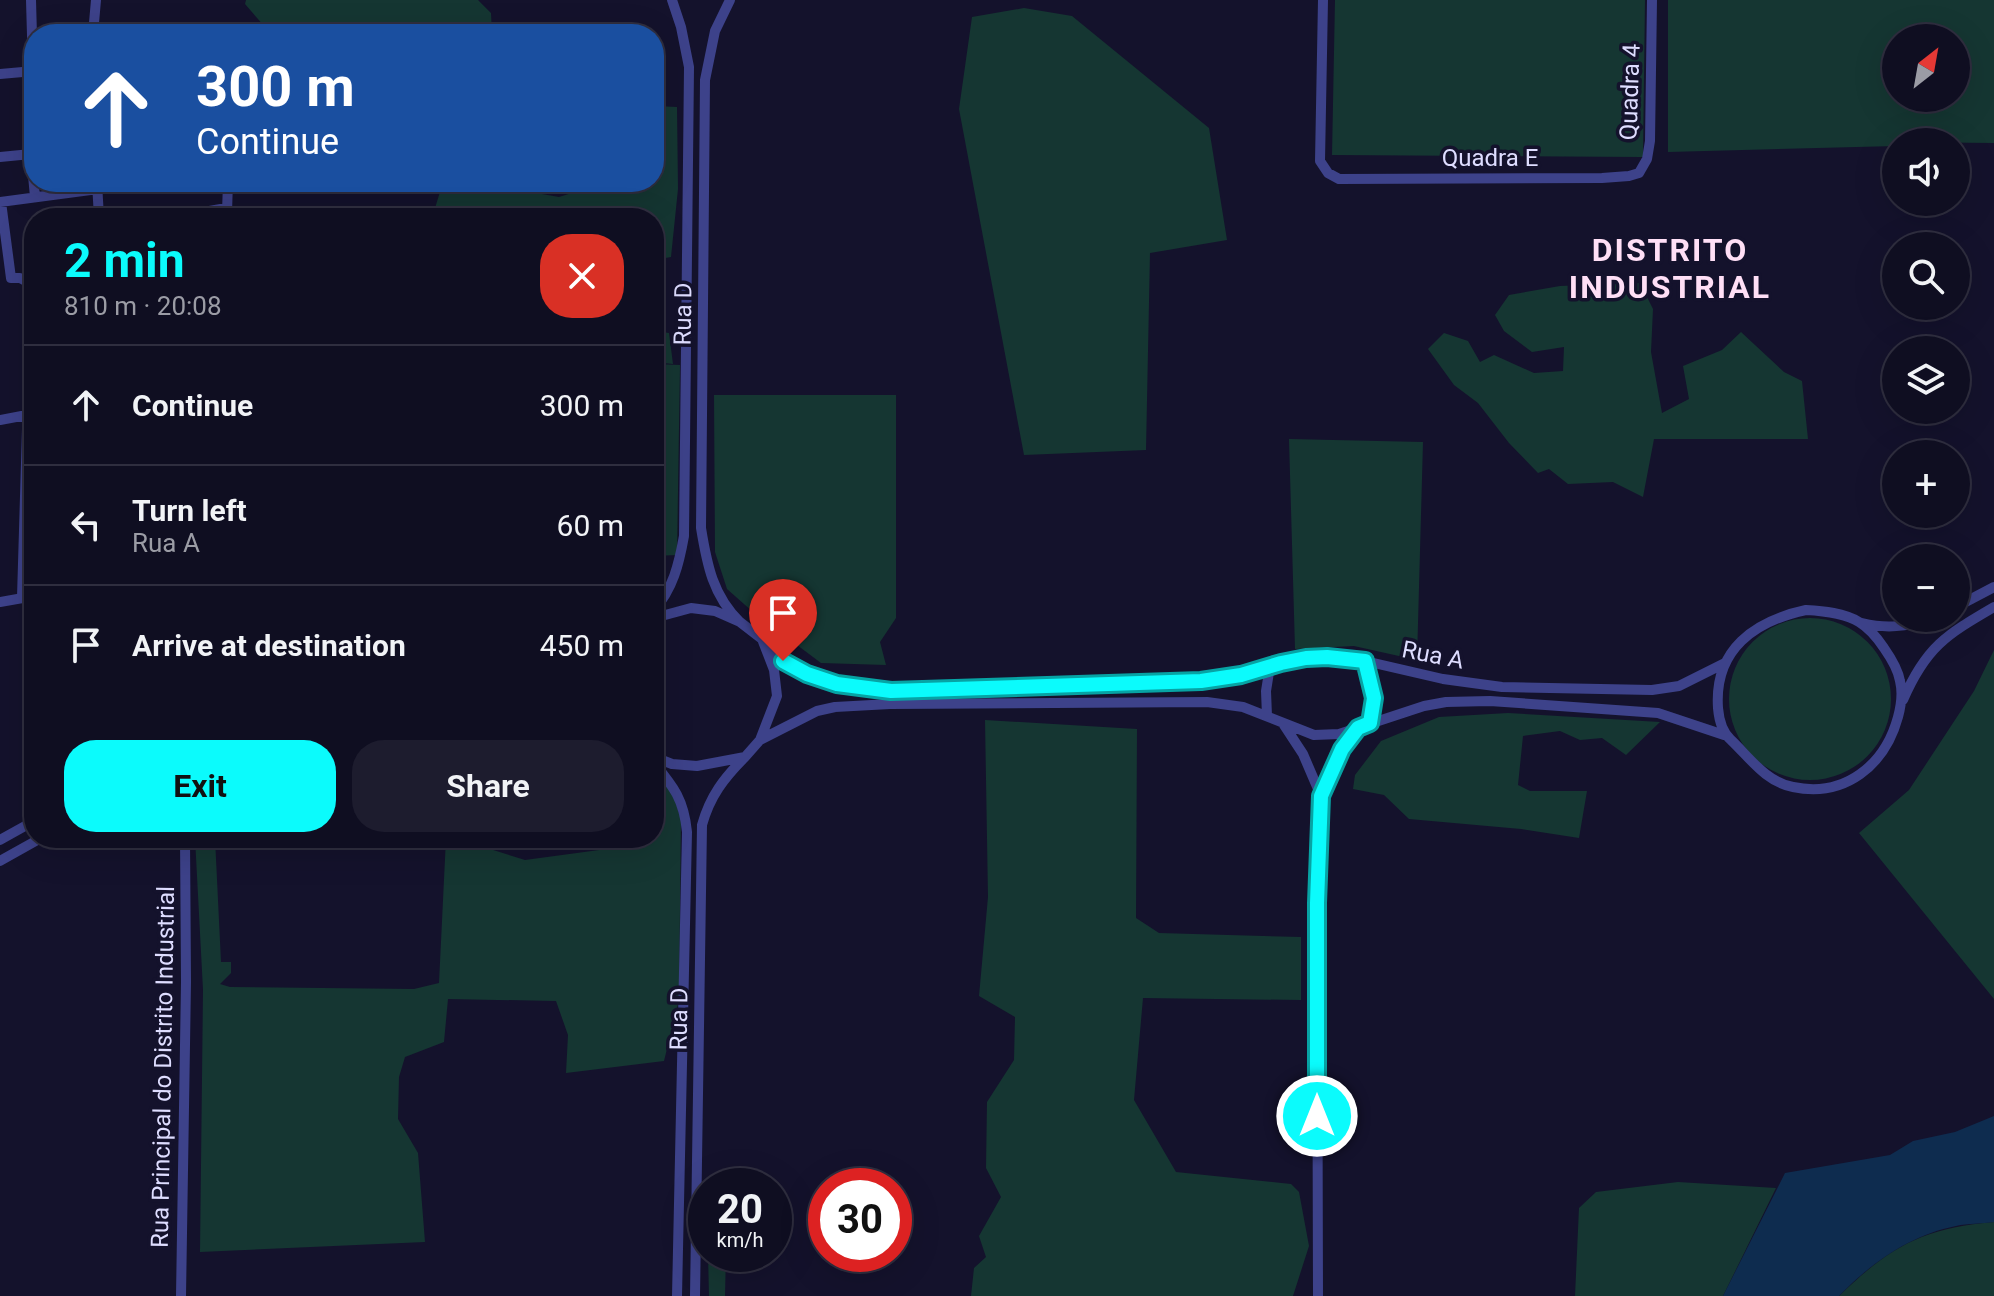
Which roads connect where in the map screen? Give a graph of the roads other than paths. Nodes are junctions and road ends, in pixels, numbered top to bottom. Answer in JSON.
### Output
{"nodes":[{"id":1,"x":31,"y":0,"type":"edge"},
{"id":2,"x":96,"y":0,"type":"edge"},
{"id":3,"x":672,"y":0,"type":"edge"},
{"id":4,"x":730,"y":0,"type":"edge"},
{"id":5,"x":1323,"y":0,"type":"edge"},
{"id":6,"x":1652,"y":0,"type":"edge"},
{"id":7,"x":32,"y":24,"type":"edge"},
{"id":8,"x":94,"y":24,"type":"edge"},
{"id":9,"x":24,"y":72,"type":"edge"},
{"id":10,"x":0,"y":74,"type":"edge"},
{"id":11,"x":24,"y":155,"type":"edge"},
{"id":12,"x":0,"y":157,"type":"edge"},
{"id":13,"x":1629,"y":176,"type":"joint"},
{"id":14,"x":35,"y":192,"type":"edge"},
{"id":15,"x":63,"y":192,"type":"edge"},
{"id":16,"x":35,"y":197,"type":"junction"},
{"id":17,"x":1,"y":202,"type":"edge"},
{"id":18,"x":688,"y":227,"type":"junction"},
{"id":19,"x":704,"y":227,"type":"junction"},
{"id":20,"x":24,"y":280,"type":"edge"},
{"id":21,"x":24,"y":415,"type":"edge"},
{"id":22,"x":0,"y":420,"type":"edge"},
{"id":23,"x":24,"y":556,"type":"edge"},
{"id":24,"x":1994,"y":587,"type":"edge"},
{"id":25,"x":664,"y":596,"type":"edge"},
{"id":26,"x":22,"y":597,"type":"joint"},
{"id":27,"x":1970,"y":600,"type":"edge"},
{"id":28,"x":0,"y":602,"type":"edge"},
{"id":29,"x":1994,"y":607,"type":"edge"},
{"id":30,"x":664,"y":614,"type":"edge"},
{"id":31,"x":740,"y":622,"type":"junction"},
{"id":32,"x":1859,"y":622,"type":"junction"},
{"id":33,"x":1882,"y":628,"type":"edge"},
{"id":34,"x":762,"y":639,"type":"junction"},
{"id":35,"x":1365,"y":661,"type":"junction"},
{"id":36,"x":1725,"y":663,"type":"junction"},
{"id":37,"x":1270,"y":666,"type":"junction"},
{"id":38,"x":978,"y":690,"type":"junction"},
{"id":39,"x":979,"y":704,"type":"junction"},
{"id":40,"x":1901,"y":706,"type":"junction"},
{"id":41,"x":1267,"y":716,"type":"junction"},
{"id":42,"x":1370,"y":723,"type":"junction"},
{"id":43,"x":1284,"y":725,"type":"junction"},
{"id":44,"x":1358,"y":728,"type":"junction"},
{"id":45,"x":1724,"y":735,"type":"junction"},
{"id":46,"x":760,"y":740,"type":"junction"},
{"id":47,"x":745,"y":757,"type":"junction"},
{"id":48,"x":664,"y":762,"type":"edge"},
{"id":49,"x":664,"y":773,"type":"edge"},
{"id":50,"x":1321,"y":796,"type":"junction"},
{"id":51,"x":24,"y":827,"type":"edge"},
{"id":52,"x":0,"y":840,"type":"edge"},
{"id":53,"x":24,"y":848,"type":"edge"},
{"id":54,"x":185,"y":848,"type":"edge"},
{"id":55,"x":0,"y":861,"type":"edge"},
{"id":56,"x":696,"y":1111,"type":"junction"},
{"id":57,"x":683,"y":1113,"type":"junction"},
{"id":58,"x":181,"y":1296,"type":"edge"},
{"id":59,"x":677,"y":1296,"type":"edge"},
{"id":60,"x":695,"y":1296,"type":"edge"},
{"id":61,"x":1318,"y":1296,"type":"edge"}],
"edges":[{"from":1,"to":7,"type":"street"},
{"from":2,"to":8,"type":"street"},
{"from":3,"to":18,"type":"street","name":"Rua D"},
{"from":4,"to":19,"type":"street","name":"Rua D"},
{"from":5,"to":13,"type":"street","name":"Quadra E"},
{"from":6,"to":13,"type":"street","name":"Quadra 4"},
{"from":9,"to":10,"type":"street"},
{"from":11,"to":12,"type":"street"},
{"from":14,"to":16,"type":"street"},
{"from":15,"to":16,"type":"street"},
{"from":16,"to":17,"type":"street"},
{"from":17,"to":20,"type":"street"},
{"from":18,"to":19,"type":"street"},
{"from":18,"to":25,"type":"street","name":"Rua D"},
{"from":19,"to":31,"type":"street","name":"Rua D"},
{"from":21,"to":22,"type":"street"},
{"from":23,"to":26,"type":"street"},
{"from":24,"to":27,"type":"street"},
{"from":26,"to":28,"type":"street"},
{"from":29,"to":40,"type":"street"},
{"from":30,"to":31,"type":"street"},
{"from":31,"to":34,"type":"street","name":"Rua A"},
{"from":32,"to":33,"type":"street"},
{"from":32,"to":36,"type":"street"},
{"from":32,"to":40,"type":"street"},
{"from":34,"to":38,"type":"street","name":"Rua A"},
{"from":34,"to":46,"type":"street"},
{"from":35,"to":36,"type":"street","name":"Rua A"},
{"from":35,"to":37,"type":"street","name":"Rua A"},
{"from":35,"to":42,"type":"street"},
{"from":36,"to":45,"type":"street"},
{"from":37,"to":38,"type":"street","name":"Rua A"},
{"from":37,"to":41,"type":"street"},
{"from":38,"to":39,"type":"street"},
{"from":39,"to":41,"type":"street","name":"Rua A"},
{"from":39,"to":46,"type":"street","name":"Rua A"},
{"from":40,"to":45,"type":"street"},
{"from":41,"to":43,"type":"street","name":"Rua A"},
{"from":42,"to":44,"type":"street","name":"Rua A"},
{"from":42,"to":45,"type":"street","name":"Rua A"},
{"from":43,"to":44,"type":"street","name":"Rua A"},
{"from":43,"to":50,"type":"street"},
{"from":44,"to":50,"type":"street"},
{"from":46,"to":47,"type":"street","name":"Rua D"},
{"from":47,"to":48,"type":"street"},
{"from":47,"to":56,"type":"street","name":"Rua D"},
{"from":49,"to":57,"type":"street","name":"Rua D"},
{"from":50,"to":61,"type":"street"},
{"from":51,"to":52,"type":"street"},
{"from":53,"to":55,"type":"street"},
{"from":54,"to":58,"type":"street","name":"Rua Principal do Distrito Industrial"},
{"from":56,"to":57,"type":"street"},
{"from":56,"to":60,"type":"street","name":"Rua D"},
{"from":57,"to":59,"type":"street","name":"Rua D"}]}
